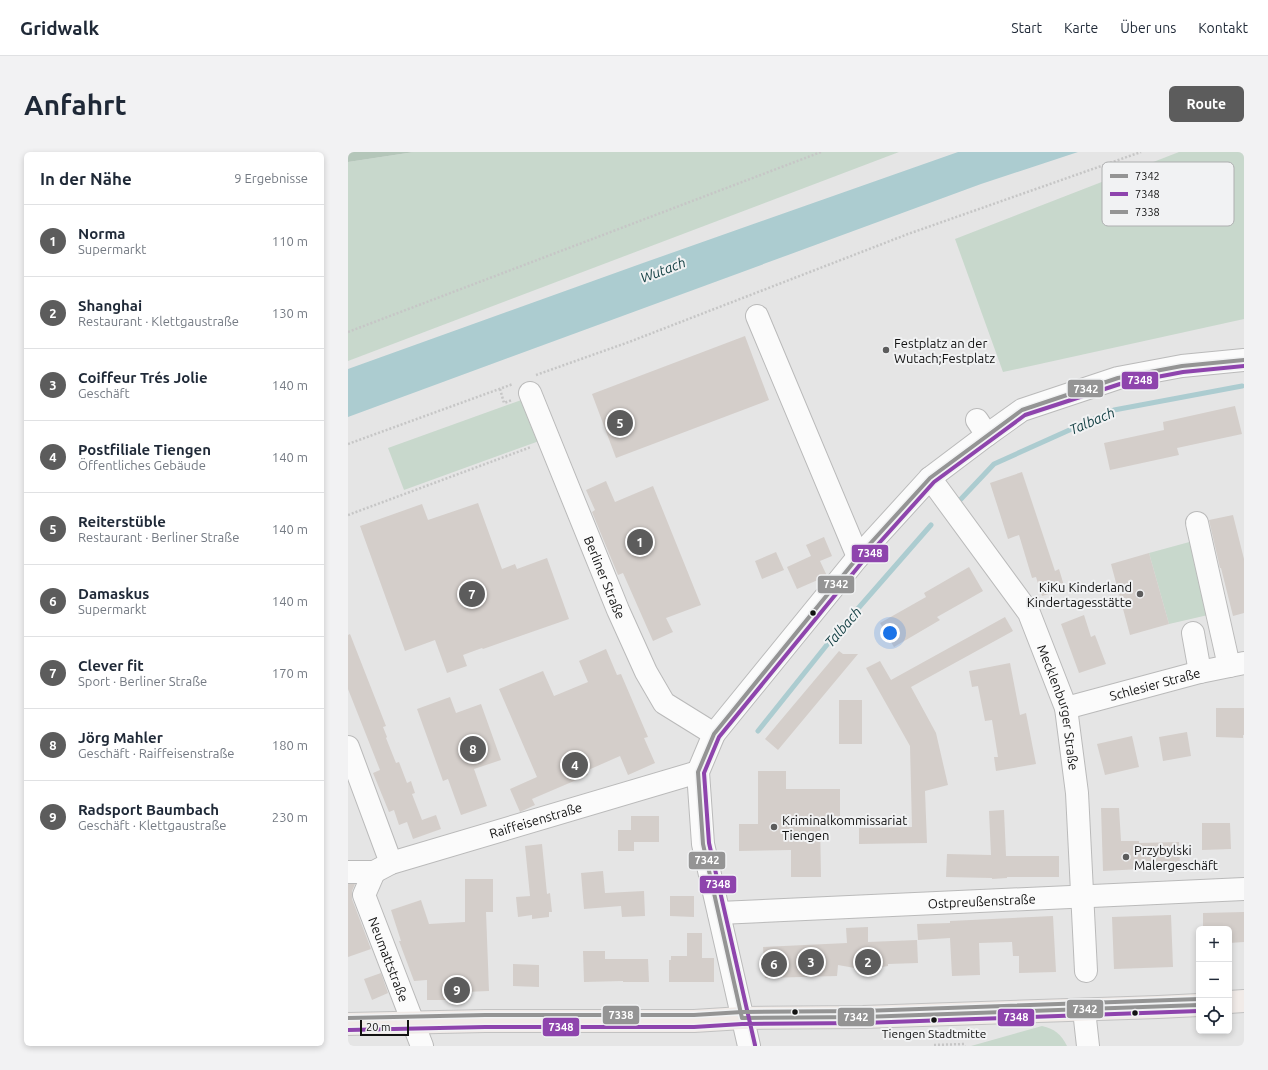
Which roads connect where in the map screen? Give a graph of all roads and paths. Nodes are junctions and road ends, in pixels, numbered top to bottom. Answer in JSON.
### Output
{"nodes":[{"id":1,"x":821,"y":152,"type":"edge"},
{"id":2,"x":1141,"y":152,"type":"edge"},
{"id":3,"x":1113,"y":162,"type":"edge"},
{"id":4,"x":1102,"y":166,"type":"edge"},
{"id":5,"x":757,"y":316,"type":"dead end"},
{"id":6,"x":348,"y":332,"type":"edge"},
{"id":7,"x":1244,"y":360,"type":"edge"},
{"id":8,"x":526,"y":384,"type":"junction"},
{"id":9,"x":549,"y":441,"type":"junction"},
{"id":10,"x":348,"y":444,"type":"edge"},
{"id":11,"x":930,"y":478,"type":"junction"},
{"id":12,"x":348,"y":515,"type":"edge"},
{"id":13,"x":1197,"y":524,"type":"dead end"},
{"id":14,"x":858,"y":557,"type":"junction"},
{"id":15,"x":1193,"y":633,"type":"dead end"},
{"id":16,"x":1236,"y":665,"type":"edge"},
{"id":17,"x":1200,"y":672,"type":"junction"},
{"id":18,"x":1066,"y":708,"type":"junction"},
{"id":19,"x":714,"y":734,"type":"junction"},
{"id":20,"x":348,"y":747,"type":"edge"},
{"id":21,"x":698,"y":772,"type":"junction"},
{"id":22,"x":382,"y":868,"type":"junction"},
{"id":23,"x":348,"y":872,"type":"edge"},
{"id":24,"x":1244,"y":888,"type":"edge"},
{"id":25,"x":1083,"y":897,"type":"junction"},
{"id":26,"x":719,"y":913,"type":"junction"},
{"id":27,"x":1086,"y":971,"type":"dead end"},
{"id":28,"x":1244,"y":1001,"type":"edge"},
{"id":29,"x":1232,"y":1002,"type":"edge"},
{"id":30,"x":1196,"y":1005,"type":"edge"},
{"id":31,"x":1084,"y":1010,"type":"junction"},
{"id":32,"x":742,"y":1018,"type":"junction"},
{"id":33,"x":414,"y":1022,"type":"junction"},
{"id":34,"x":348,"y":1024,"type":"edge"},
{"id":35,"x":934,"y":1045,"type":"edge"},
{"id":36,"x":422,"y":1046,"type":"edge"},
{"id":37,"x":749,"y":1046,"type":"edge"},
{"id":38,"x":965,"y":1046,"type":"edge"},
{"id":39,"x":1088,"y":1046,"type":"edge"}],
"edges":[{"from":1,"to":6,"type":"path"},
{"from":2,"to":3,"type":"path"},
{"from":4,"to":8,"type":"path"},
{"from":5,"to":14,"type":"street"},
{"from":7,"to":11,"type":"street"},
{"from":8,"to":9,"type":"street","name":"Berliner Straße"},
{"from":8,"to":10,"type":"path"},
{"from":9,"to":12,"type":"path"},
{"from":9,"to":19,"type":"street","name":"Berliner Straße"},
{"from":11,"to":14,"type":"street"},
{"from":11,"to":18,"type":"street","name":"Mecklenburger Straße"},
{"from":13,"to":16,"type":"street"},
{"from":14,"to":19,"type":"street"},
{"from":15,"to":17,"type":"street"},
{"from":16,"to":17,"type":"street","name":"Schlesier Straße"},
{"from":17,"to":18,"type":"street","name":"Schlesier Straße"},
{"from":18,"to":25,"type":"street","name":"Mecklenburger Straße"},
{"from":19,"to":21,"type":"street"},
{"from":20,"to":22,"type":"street"},
{"from":21,"to":22,"type":"street","name":"Raiffeisenstraße"},
{"from":21,"to":26,"type":"street"},
{"from":22,"to":23,"type":"street","name":"Raiffeisenstraße"},
{"from":22,"to":33,"type":"street","name":"Neumattstraße"},
{"from":24,"to":25,"type":"street","name":"Ostpreußenstraße"},
{"from":25,"to":26,"type":"street","name":"Ostpreußenstraße"},
{"from":25,"to":27,"type":"street","name":"Mecklenburger Straße"},
{"from":26,"to":32,"type":"street"},
{"from":28,"to":29,"type":"main road"},
{"from":30,"to":31,"type":"main road"},
{"from":31,"to":32,"type":"main road"},
{"from":31,"to":39,"type":"street"},
{"from":32,"to":33,"type":"main road"},
{"from":32,"to":37,"type":"street"},
{"from":33,"to":34,"type":"main road"},
{"from":33,"to":36,"type":"street","name":"Neumattstraße"},
{"from":35,"to":38,"type":"path"}]}
